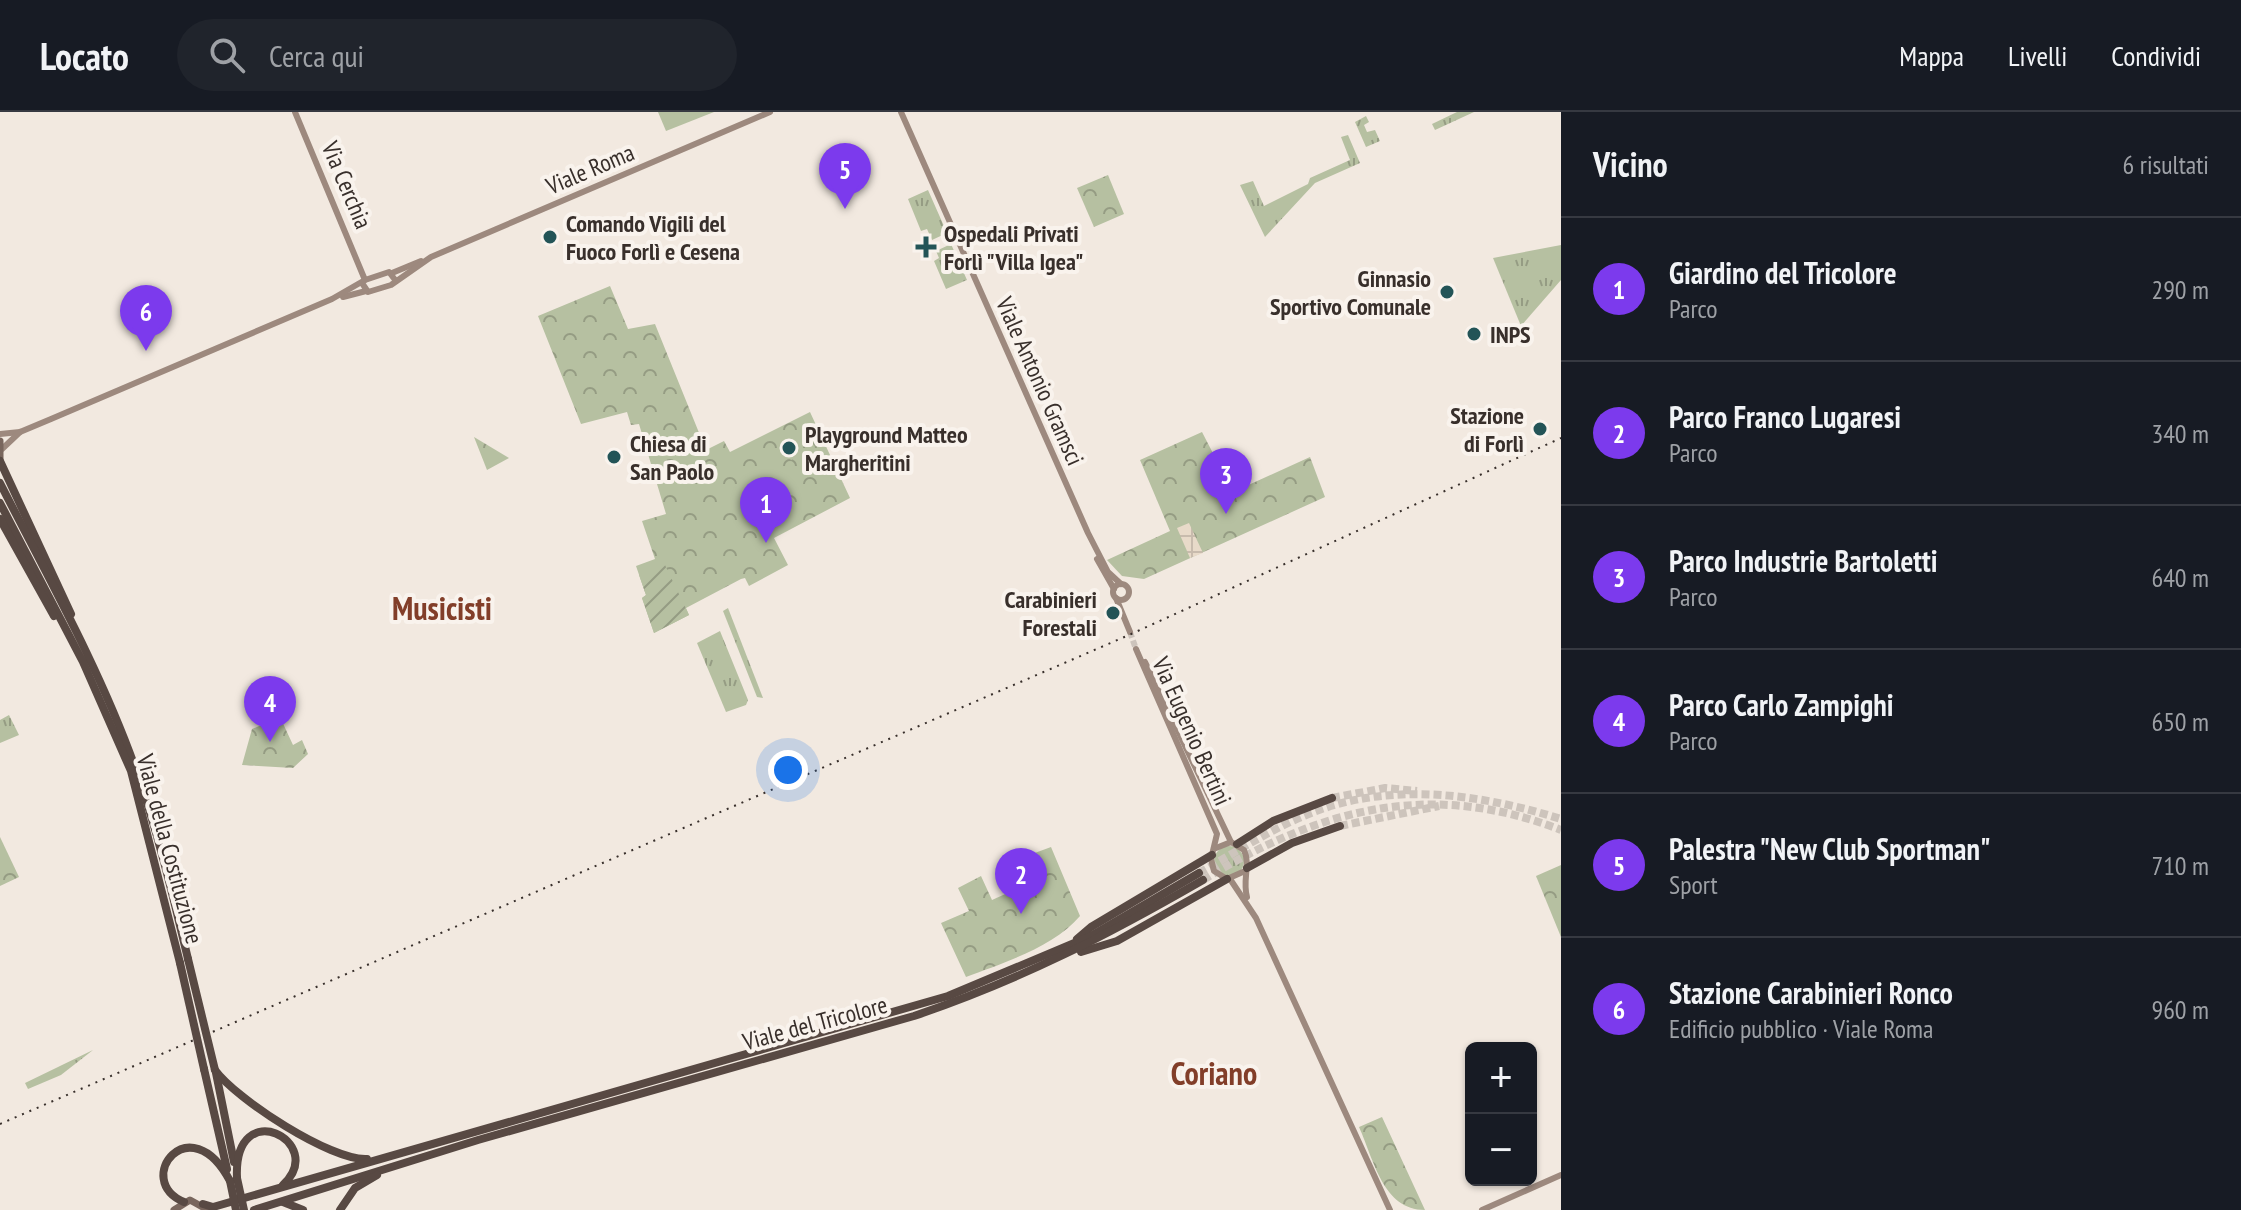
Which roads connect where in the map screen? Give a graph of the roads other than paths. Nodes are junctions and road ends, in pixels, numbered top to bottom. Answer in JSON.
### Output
{"nodes":[{"id":1,"x":295,"y":112,"type":"edge"},
{"id":2,"x":770,"y":112,"type":"edge"},
{"id":3,"x":901,"y":112,"type":"edge"},
{"id":4,"x":424,"y":261,"type":"junction"},
{"id":5,"x":364,"y":272,"type":"junction"},
{"id":6,"x":392,"y":273,"type":"junction"},
{"id":7,"x":374,"y":278,"type":"junction"},
{"id":8,"x":364,"y":281,"type":"junction"},
{"id":9,"x":396,"y":281,"type":"junction"},
{"id":10,"x":366,"y":291,"type":"junction"},
{"id":11,"x":332,"y":299,"type":"junction"},
{"id":12,"x":20,"y":432,"type":"junction"},
{"id":13,"x":0,"y":434,"type":"edge"},
{"id":14,"x":1,"y":445,"type":"edge"},
{"id":15,"x":0,"y":460,"type":"edge"},
{"id":16,"x":0,"y":483,"type":"edge"},
{"id":17,"x":0,"y":503,"type":"edge"},
{"id":18,"x":0,"y":519,"type":"edge"},
{"id":19,"x":1088,"y":533,"type":"junction"},
{"id":20,"x":1121,"y":584,"type":"junction"},
{"id":21,"x":1114,"y":589,"type":"junction"},
{"id":22,"x":1120,"y":599,"type":"junction"},
{"id":23,"x":1130,"y":632,"type":"tunnel mouth"},
{"id":24,"x":74,"y":638,"type":"junction"},
{"id":25,"x":1332,"y":798,"type":"tunnel mouth"},
{"id":26,"x":1340,"y":826,"type":"tunnel mouth"},
{"id":27,"x":1234,"y":843,"type":"junction"},
{"id":28,"x":1213,"y":853,"type":"junction"},
{"id":29,"x":1246,"y":869,"type":"junction"},
{"id":30,"x":1201,"y":877,"type":"tunnel mouth"},
{"id":31,"x":1228,"y":879,"type":"junction"},
{"id":32,"x":1249,"y":904,"type":"junction"},
{"id":33,"x":1069,"y":951,"type":"junction"},
{"id":34,"x":184,"y":961,"type":"junction"},
{"id":35,"x":215,"y":1070,"type":"junction"},
{"id":36,"x":417,"y":1154,"type":"junction"},
{"id":37,"x":1561,"y":1175,"type":"edge"},
{"id":38,"x":233,"y":1180,"type":"junction"},
{"id":39,"x":275,"y":1189,"type":"junction"},
{"id":40,"x":184,"y":1202,"type":"junction"},
{"id":41,"x":278,"y":1202,"type":"junction"},
{"id":42,"x":205,"y":1207,"type":"edge"},
{"id":43,"x":174,"y":1210,"type":"edge"},
{"id":44,"x":236,"y":1210,"type":"edge"},
{"id":45,"x":244,"y":1210,"type":"edge"},
{"id":46,"x":254,"y":1210,"type":"edge"},
{"id":47,"x":303,"y":1210,"type":"edge"},
{"id":48,"x":340,"y":1210,"type":"edge"},
{"id":49,"x":1390,"y":1210,"type":"edge"},
{"id":50,"x":1482,"y":1210,"type":"edge"}],
"edges":[{"from":1,"to":5,"type":"main road","name":"Via Cerchia"},
{"from":2,"to":4,"type":"main road","name":"Viale Roma"},
{"from":3,"to":19,"type":"main road","name":"Viale Antonio Gramsci"},
{"from":4,"to":6,"type":"main road","name":"Viale Roma"},
{"from":4,"to":9,"type":"main road","name":"Viale Roma"},
{"from":5,"to":7,"type":"main road"},
{"from":5,"to":8,"type":"main road","name":"Via Cerchia"},
{"from":6,"to":7,"type":"main road","name":"Viale Roma"},
{"from":6,"to":9,"type":"main road"},
{"from":7,"to":8,"type":"main road","name":"Viale Roma"},
{"from":8,"to":10,"type":"main road","name":"Via Cerchia"},
{"from":8,"to":11,"type":"main road"},
{"from":9,"to":10,"type":"main road","name":"Viale Roma"},
{"from":10,"to":11,"type":"main road"},
{"from":11,"to":12,"type":"main road"},
{"from":12,"to":13,"type":"main road"},
{"from":12,"to":14,"type":"main road"},
{"from":14,"to":15,"type":"main road"},
{"from":15,"to":24,"type":"highway"},
{"from":16,"to":24,"type":"highway","name":"Viale della Costituzione"},
{"from":17,"to":24,"type":"highway","name":"Viale della Costituzione"},
{"from":18,"to":24,"type":"highway"},
{"from":19,"to":20,"type":"main road","name":"Viale Antonio Gramsci"},
{"from":19,"to":21,"type":"main road","name":"Viale Antonio Gramsci"},
{"from":20,"to":21,"type":"main road"},
{"from":20,"to":22,"type":"main road"},
{"from":21,"to":22,"type":"main road","name":"Viale Antonio Gramsci"},
{"from":22,"to":23,"type":"main road"},
{"from":24,"to":34,"type":"highway","name":"Viale della Costituzione"},
{"from":25,"to":27,"type":"highway"},
{"from":26,"to":29,"type":"highway"},
{"from":27,"to":28,"type":"main road","name":"Via Eugenio Bertini"},
{"from":27,"to":28,"type":"main road","name":"Via Eugenio Bertini"},
{"from":27,"to":29,"type":"main road","name":"Via Eugenio Bertini"},
{"from":28,"to":31,"type":"main road","name":"Via Eugenio Bertini"},
{"from":28,"to":33,"type":"highway"},
{"from":29,"to":31,"type":"main road"},
{"from":29,"to":32,"type":"main road","name":"Via Eugenio Bertini"},
{"from":30,"to":33,"type":"highway","name":"Viale del Tricolore"},
{"from":31,"to":32,"type":"main road","name":"Via Eugenio Bertini"},
{"from":31,"to":33,"type":"highway"},
{"from":32,"to":49,"type":"main road","name":"Via Eugenio Bertini"},
{"from":33,"to":36,"type":"highway","name":"Viale del Tricolore"},
{"from":34,"to":35,"type":"highway","name":"Viale della Costituzione","bridge":true},
{"from":34,"to":38,"type":"highway","name":"Viale della Costituzione","bridge":true},
{"from":35,"to":36,"type":"highway"},
{"from":35,"to":38,"type":"highway","name":"Viale della Costituzione"},
{"from":36,"to":39,"type":"highway"},
{"from":36,"to":41,"type":"highway"},
{"from":36,"to":48,"type":"highway"},
{"from":37,"to":50,"type":"main road"},
{"from":38,"to":39,"type":"highway"},
{"from":38,"to":40,"type":"highway"},
{"from":38,"to":44,"type":"highway","bridge":true},
{"from":38,"to":45,"type":"highway","bridge":true},
{"from":39,"to":42,"type":"highway"},
{"from":40,"to":42,"type":"main road"},
{"from":40,"to":43,"type":"main road"},
{"from":41,"to":46,"type":"highway"},
{"from":41,"to":47,"type":"highway"}]}
